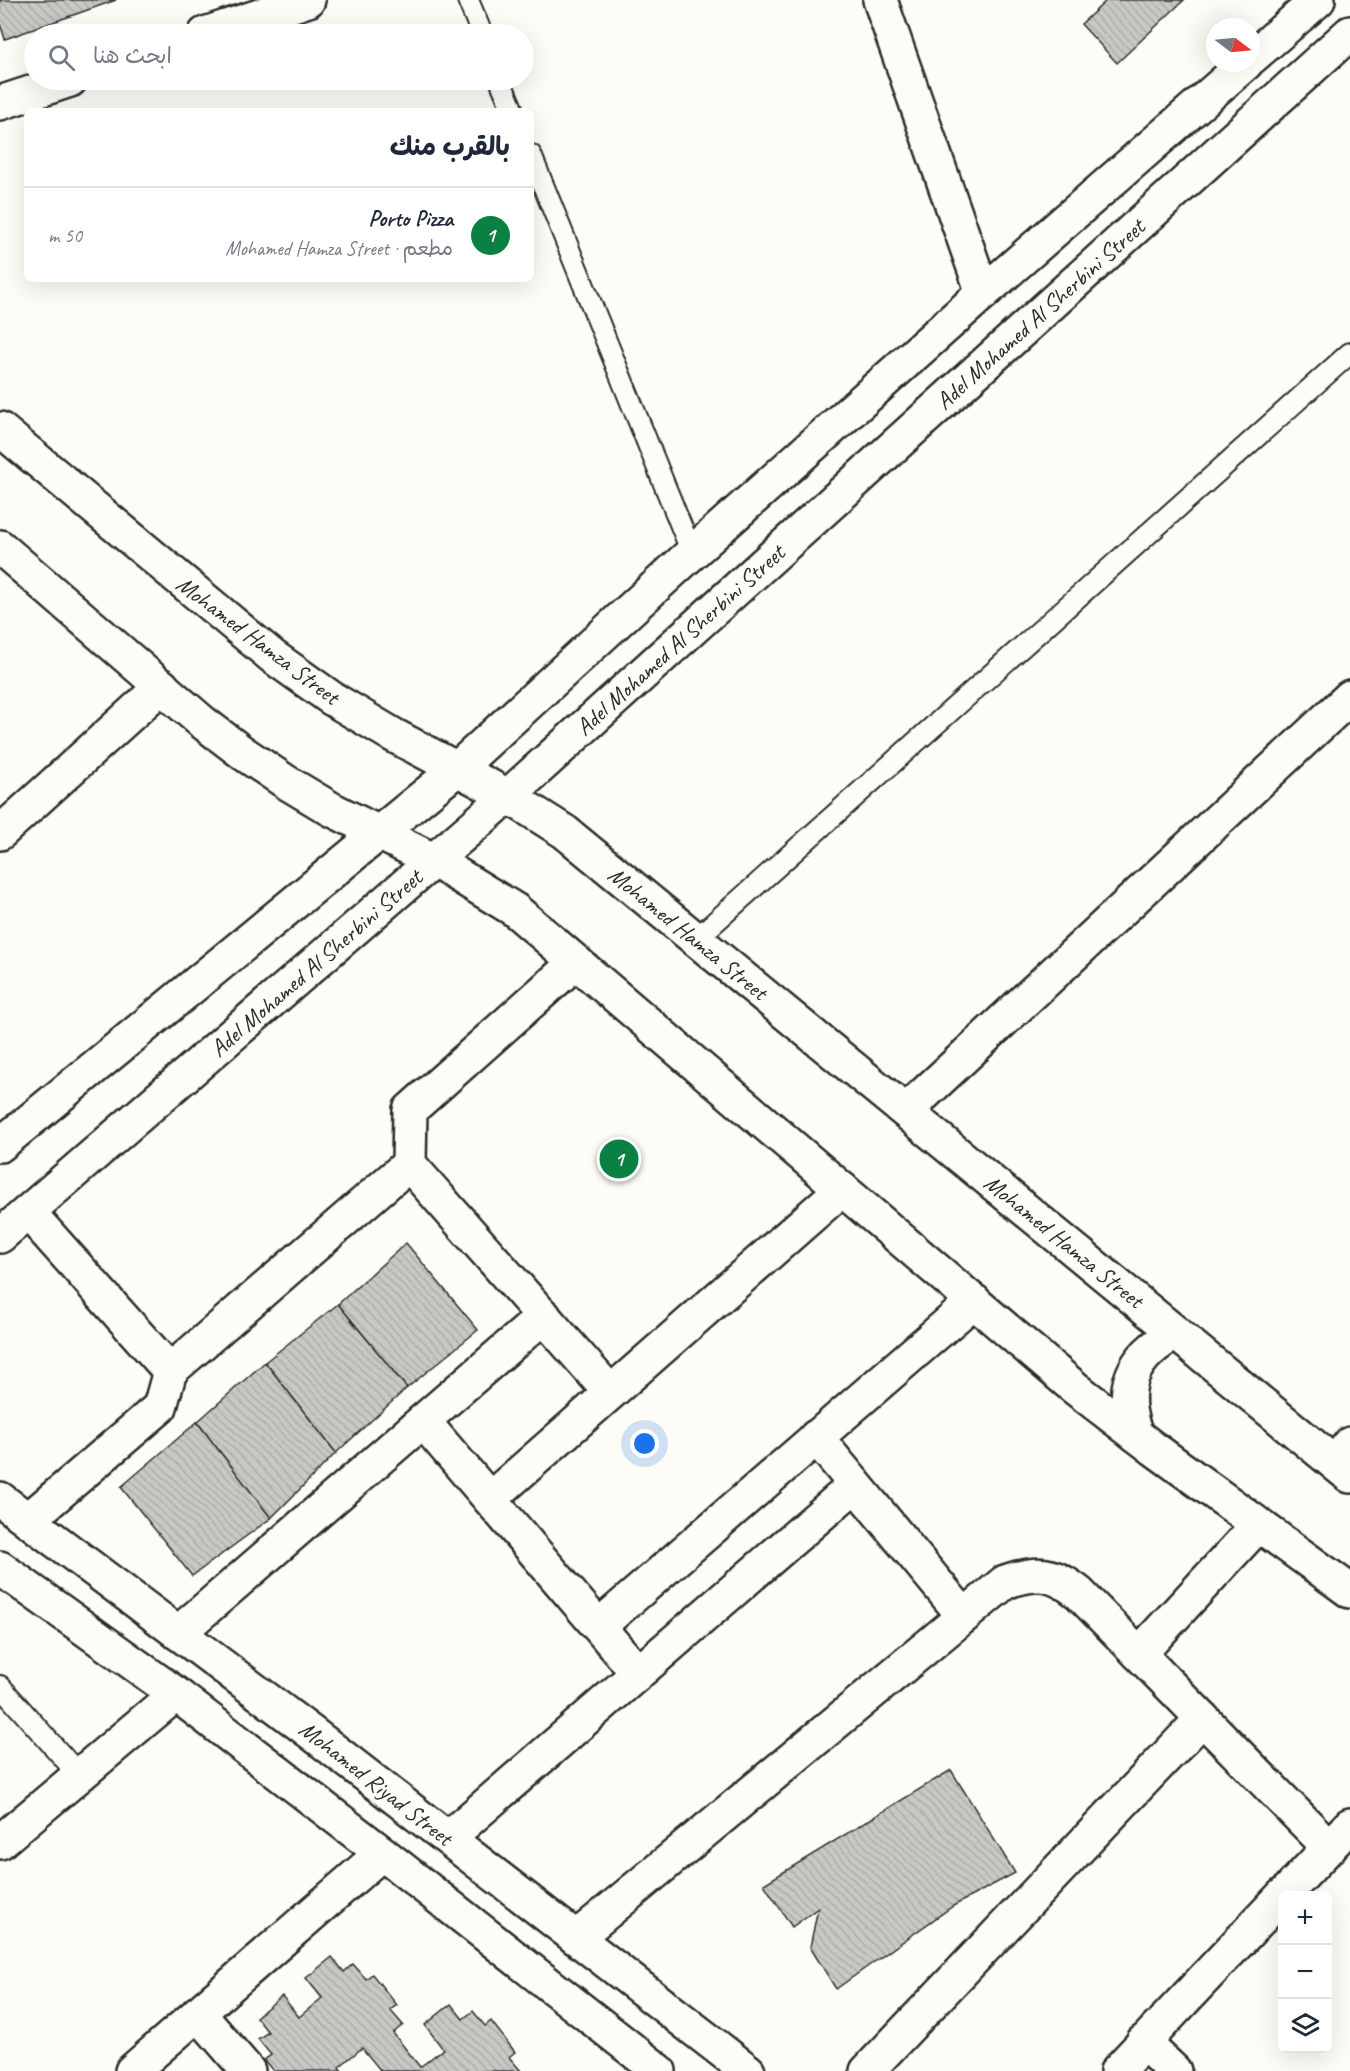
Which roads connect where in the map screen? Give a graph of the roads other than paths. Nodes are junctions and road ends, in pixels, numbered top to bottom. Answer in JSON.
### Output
{"nodes":[{"id":1,"x":308,"y":0,"type":"edge"},
{"id":2,"x":468,"y":0,"type":"edge"},
{"id":3,"x":880,"y":0,"type":"edge"},
{"id":4,"x":1318,"y":0,"type":"edge"},
{"id":5,"x":272,"y":6,"type":"edge"},
{"id":6,"x":229,"y":24,"type":"edge"},
{"id":7,"x":478,"y":24,"type":"edge"},
{"id":8,"x":1350,"y":33,"type":"edge"},
{"id":9,"x":1260,"y":50,"type":"edge"},
{"id":10,"x":1235,"y":72,"type":"edge"},
{"id":11,"x":1217,"y":88,"type":"junction"},
{"id":12,"x":40,"y":90,"type":"edge"},
{"id":13,"x":504,"y":90,"type":"edge"},
{"id":14,"x":0,"y":103,"type":"edge"},
{"id":15,"x":512,"y":108,"type":"edge"},
{"id":16,"x":1248,"y":125,"type":"junction"},
{"id":17,"x":534,"y":162,"type":"edge"},
{"id":18,"x":983,"y":293,"type":"junction"},
{"id":19,"x":1350,"y":353,"type":"edge"},
{"id":20,"x":0,"y":429,"type":"edge"},
{"id":21,"x":0,"y":547,"type":"edge"},
{"id":22,"x":692,"y":553,"type":"junction"},
{"id":23,"x":162,"y":686,"type":"junction"},
{"id":24,"x":1347,"y":704,"type":"edge"},
{"id":25,"x":458,"y":768,"type":"junction"},
{"id":26,"x":508,"y":796,"type":"junction"},
{"id":27,"x":378,"y":832,"type":"junction"},
{"id":28,"x":0,"y":833,"type":"edge"},
{"id":29,"x":435,"y":861,"type":"junction"},
{"id":30,"x":696,"y":939,"type":"junction"},
{"id":31,"x":576,"y":962,"type":"junction"},
{"id":32,"x":906,"y":1112,"type":"junction"},
{"id":33,"x":0,"y":1145,"type":"edge"},
{"id":34,"x":409,"y":1164,"type":"junction"},
{"id":35,"x":842,"y":1189,"type":"junction"},
{"id":36,"x":28,"y":1212,"type":"junction"},
{"id":37,"x":0,"y":1236,"type":"edge"},
{"id":38,"x":974,"y":1301,"type":"junction"},
{"id":39,"x":544,"y":1316,"type":"junction"},
{"id":40,"x":1176,"y":1333,"type":"junction"},
{"id":41,"x":170,"y":1371,"type":"junction"},
{"id":42,"x":610,"y":1392,"type":"junction"},
{"id":43,"x":423,"y":1420,"type":"junction"},
{"id":44,"x":1136,"y":1435,"type":"junction"},
{"id":45,"x":816,"y":1437,"type":"junction"},
{"id":46,"x":1345,"y":1461,"type":"edge"},
{"id":47,"x":855,"y":1485,"type":"junction"},
{"id":48,"x":490,"y":1498,"type":"junction"},
{"id":49,"x":0,"y":1499,"type":"edge"},
{"id":50,"x":28,"y":1520,"type":"junction"},
{"id":51,"x":1258,"y":1525,"type":"junction"},
{"id":52,"x":0,"y":1568,"type":"edge"},
{"id":53,"x":1350,"y":1591,"type":"edge"},
{"id":54,"x":964,"y":1616,"type":"junction"},
{"id":55,"x":599,"y":1626,"type":"junction"},
{"id":56,"x":178,"y":1633,"type":"junction"},
{"id":57,"x":1139,"y":1654,"type":"junction"},
{"id":58,"x":638,"y":1672,"type":"junction"},
{"id":59,"x":238,"y":1677,"type":"junction"},
{"id":60,"x":0,"y":1686,"type":"edge"},
{"id":61,"x":176,"y":1694,"type":"junction"},
{"id":62,"x":205,"y":1716,"type":"junction"},
{"id":63,"x":1202,"y":1719,"type":"junction"},
{"id":64,"x":313,"y":1734,"type":"junction"},
{"id":65,"x":280,"y":1774,"type":"junction"},
{"id":66,"x":79,"y":1775,"type":"junction"},
{"id":67,"x":1339,"y":1836,"type":"edge"},
{"id":68,"x":448,"y":1839,"type":"junction"},
{"id":69,"x":0,"y":1842,"type":"edge"},
{"id":70,"x":382,"y":1853,"type":"junction"},
{"id":71,"x":1288,"y":1891,"type":"edge"},
{"id":72,"x":1278,"y":1901,"type":"edge"},
{"id":73,"x":576,"y":1938,"type":"junction"},
{"id":74,"x":198,"y":2013,"type":"junction"},
{"id":75,"x":1143,"y":2042,"type":"junction"},
{"id":76,"x":132,"y":2071,"type":"edge"},
{"id":77,"x":248,"y":2071,"type":"edge"},
{"id":78,"x":659,"y":2071,"type":"edge"},
{"id":79,"x":748,"y":2071,"type":"edge"},
{"id":80,"x":867,"y":2071,"type":"edge"},
{"id":81,"x":1118,"y":2071,"type":"edge"},
{"id":82,"x":1174,"y":2071,"type":"edge"}],
"edges":[{"from":1,"to":5,"type":"street"},
{"from":2,"to":7,"type":"lane"},
{"from":3,"to":18,"type":"street"},
{"from":4,"to":9,"type":"street"},
{"from":5,"to":6,"type":"street"},
{"from":8,"to":16,"type":"street","name":"Adel Mohamed Al Sherbini Street"},
{"from":10,"to":11,"type":"street"},
{"from":11,"to":16,"type":"street"},
{"from":11,"to":18,"type":"street"},
{"from":12,"to":14,"type":"street"},
{"from":13,"to":15,"type":"lane"},
{"from":16,"to":26,"type":"street","name":"Adel Mohamed Al Sherbini Street"},
{"from":17,"to":22,"type":"lane"},
{"from":18,"to":22,"type":"street"},
{"from":19,"to":30,"type":"lane"},
{"from":20,"to":25,"type":"street","name":"Mohamed Hamza Street"},
{"from":21,"to":23,"type":"street"},
{"from":22,"to":25,"type":"street"},
{"from":23,"to":27,"type":"street"},
{"from":23,"to":28,"type":"street"},
{"from":24,"to":32,"type":"street"},
{"from":25,"to":26,"type":"street","name":"Mohamed Hamza Street"},
{"from":25,"to":27,"type":"street"},
{"from":26,"to":29,"type":"street","name":"Adel Mohamed Al Sherbini Street"},
{"from":26,"to":30,"type":"street","name":"Mohamed Hamza Street"},
{"from":27,"to":29,"type":"street"},
{"from":27,"to":33,"type":"street"},
{"from":29,"to":31,"type":"street"},
{"from":29,"to":36,"type":"street","name":"Adel Mohamed Al Sherbini Street"},
{"from":30,"to":32,"type":"street","name":"Mohamed Hamza Street"},
{"from":31,"to":34,"type":"street"},
{"from":31,"to":35,"type":"street"},
{"from":32,"to":40,"type":"street","name":"Mohamed Hamza Street"},
{"from":34,"to":39,"type":"street"},
{"from":34,"to":41,"type":"street"},
{"from":35,"to":38,"type":"street"},
{"from":35,"to":42,"type":"street"},
{"from":36,"to":37,"type":"street","name":"Adel Mohamed Al Sherbini Street"},
{"from":36,"to":41,"type":"street"},
{"from":38,"to":44,"type":"street"},
{"from":38,"to":45,"type":"street"},
{"from":39,"to":42,"type":"street"},
{"from":39,"to":43,"type":"street"},
{"from":40,"to":44,"type":"street"},
{"from":40,"to":46,"type":"street","name":"Mohamed Hamza Street"},
{"from":41,"to":50,"type":"street"},
{"from":42,"to":48,"type":"street"},
{"from":43,"to":48,"type":"street"},
{"from":43,"to":56,"type":"street"},
{"from":44,"to":51,"type":"street"},
{"from":45,"to":47,"type":"street"},
{"from":45,"to":55,"type":"street"},
{"from":47,"to":54,"type":"street"},
{"from":47,"to":58,"type":"street"},
{"from":48,"to":55,"type":"street"},
{"from":49,"to":50,"type":"street","name":"Mohamed Riyad Street"},
{"from":50,"to":56,"type":"street","name":"Mohamed Riyad Street"},
{"from":51,"to":53,"type":"street"},
{"from":51,"to":57,"type":"street"},
{"from":52,"to":61,"type":"street"},
{"from":54,"to":57,"type":"street"},
{"from":54,"to":73,"type":"street"},
{"from":55,"to":58,"type":"street"},
{"from":56,"to":59,"type":"street","name":"Mohamed Riyad Street"},
{"from":57,"to":63,"type":"street"},
{"from":58,"to":68,"type":"street"},
{"from":59,"to":62,"type":"street"},
{"from":59,"to":64,"type":"street","name":"Mohamed Riyad Street"},
{"from":60,"to":66,"type":"lane"},
{"from":61,"to":62,"type":"street"},
{"from":61,"to":66,"type":"street"},
{"from":62,"to":65,"type":"street"},
{"from":63,"to":67,"type":"street"},
{"from":63,"to":80,"type":"street"},
{"from":64,"to":65,"type":"street"},
{"from":64,"to":68,"type":"street","name":"Mohamed Riyad Street"},
{"from":65,"to":70,"type":"street"},
{"from":66,"to":69,"type":"street"},
{"from":67,"to":71,"type":"street"},
{"from":68,"to":73,"type":"street","name":"Mohamed Riyad Street"},
{"from":70,"to":74,"type":"street"},
{"from":70,"to":78,"type":"street"},
{"from":72,"to":75,"type":"street"},
{"from":73,"to":79,"type":"street","name":"Mohamed Riyad Street"},
{"from":74,"to":76,"type":"street"},
{"from":74,"to":77,"type":"street"},
{"from":75,"to":81,"type":"street"},
{"from":75,"to":82,"type":"street"}]}
